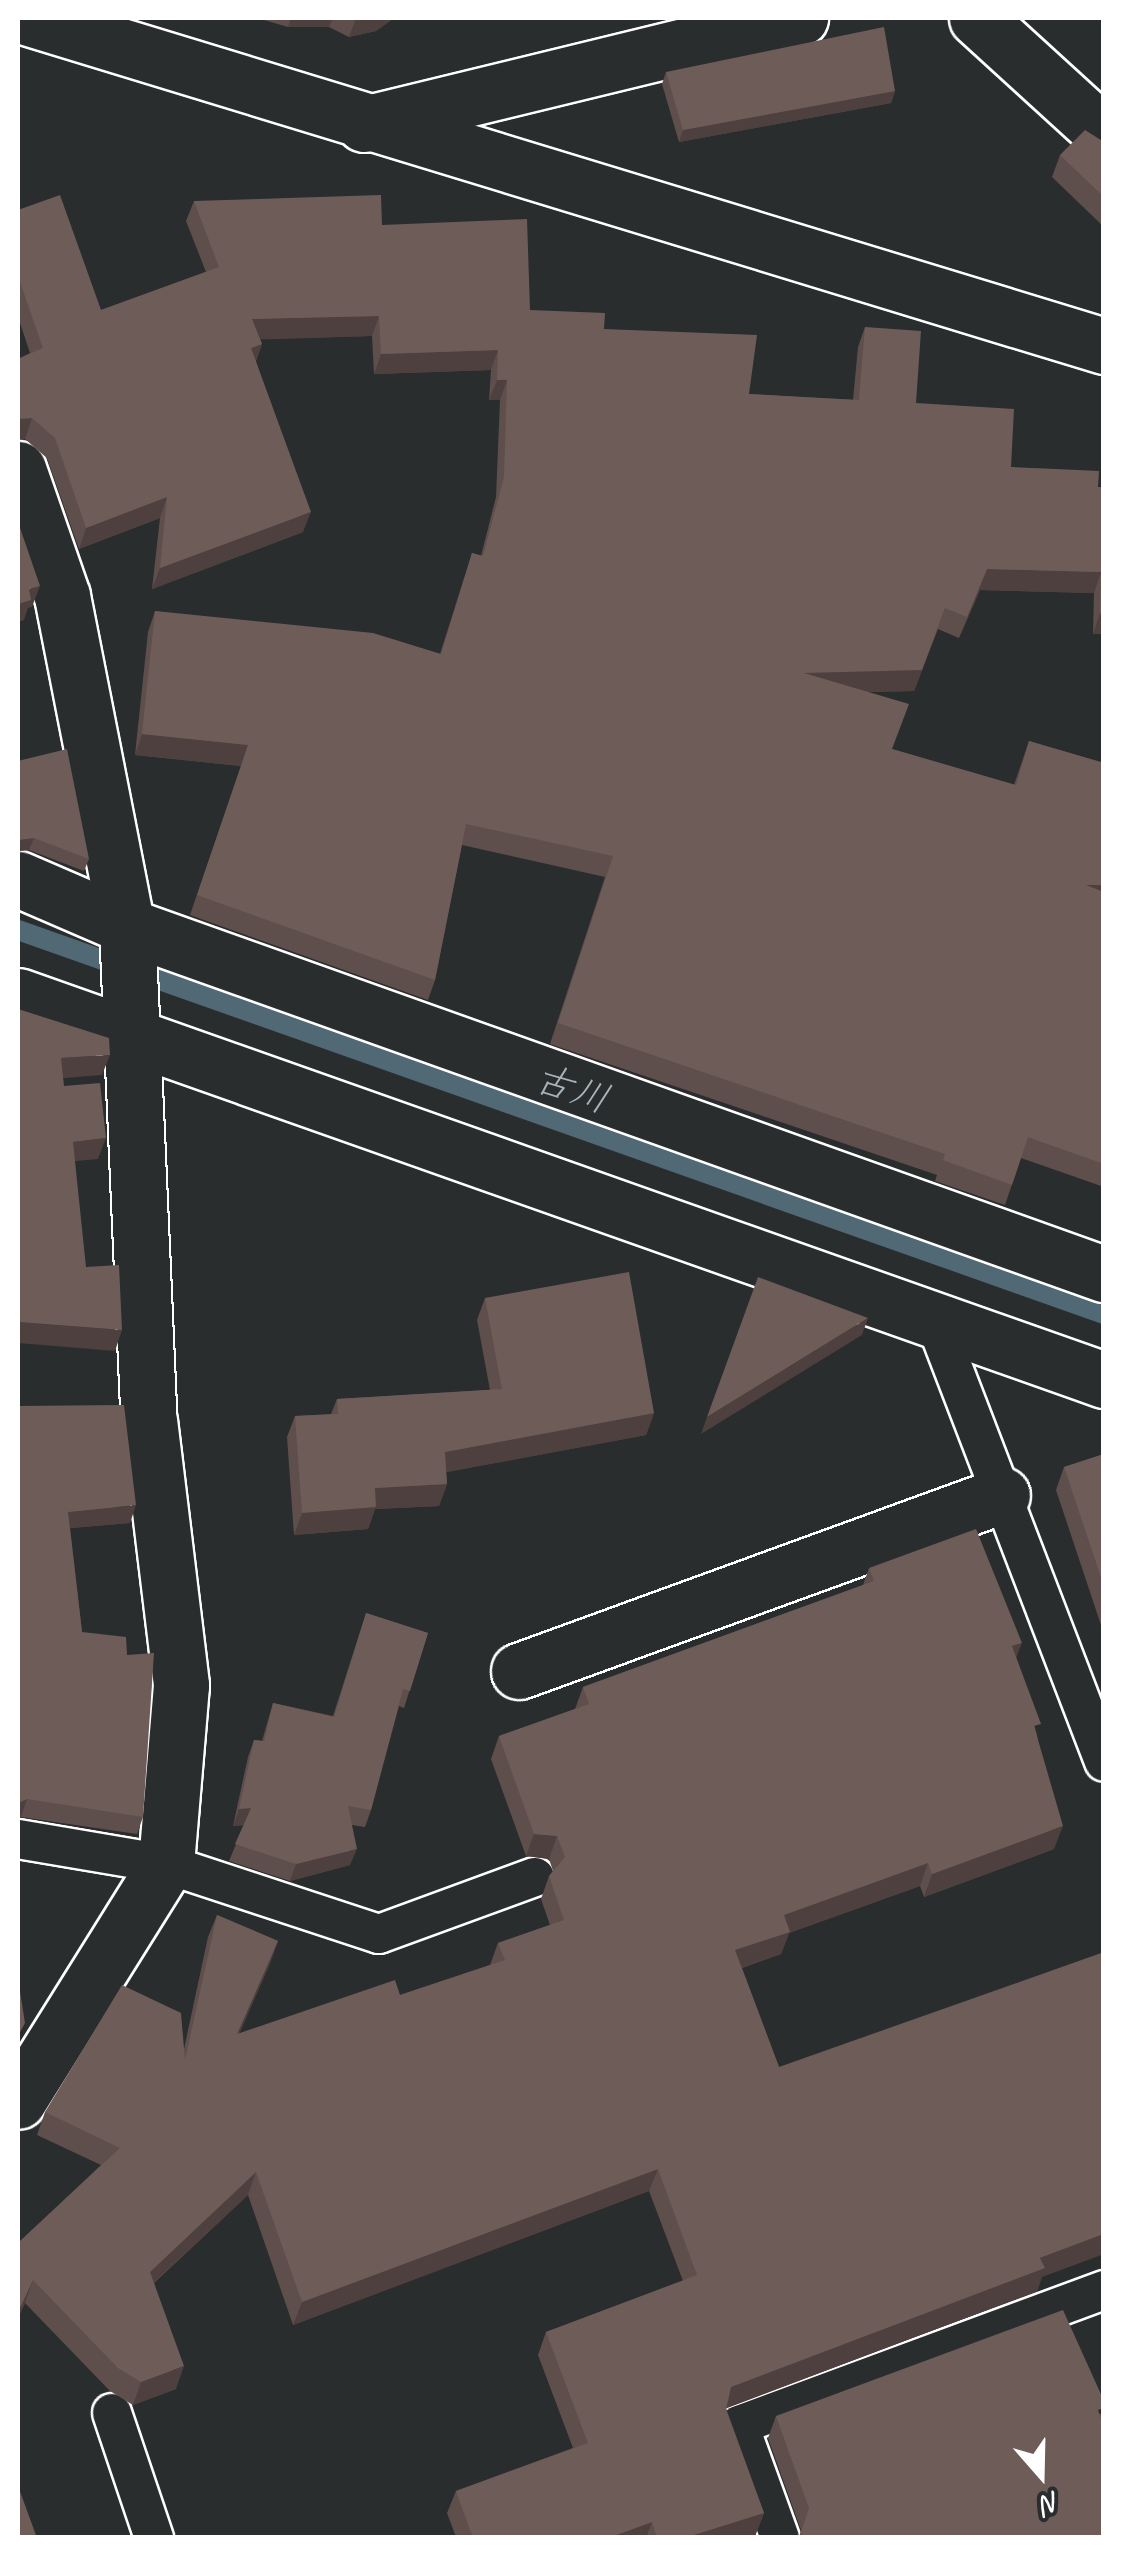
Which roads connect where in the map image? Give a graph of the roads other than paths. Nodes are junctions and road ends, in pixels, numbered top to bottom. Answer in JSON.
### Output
{"nodes":[{"id":1,"x":29,"y":18,"type":"edge"},
{"id":2,"x":800,"y":18,"type":"edge"},
{"id":3,"x":977,"y":18,"type":"edge"},
{"id":4,"x":651,"y":35,"type":"edge"},
{"id":5,"x":364,"y":124,"type":"junction"},
{"id":6,"x":1104,"y":134,"type":"edge"},
{"id":7,"x":1104,"y":346,"type":"edge"},
{"id":8,"x":18,"y":469,"type":"edge"},
{"id":9,"x":18,"y":879,"type":"edge"},
{"id":10,"x":128,"y":936,"type":"junction"},
{"id":11,"x":18,"y":996,"type":"edge"},
{"id":12,"x":133,"y":1018,"type":"junction"},
{"id":13,"x":1104,"y":1274,"type":"edge"},
{"id":14,"x":935,"y":1321,"type":"junction"},
{"id":15,"x":1104,"y":1380,"type":"edge"},
{"id":16,"x":1002,"y":1495,"type":"junction"},
{"id":17,"x":519,"y":1671,"type":"dead end"},
{"id":18,"x":1104,"y":1762,"type":"edge"},
{"id":19,"x":18,"y":1839,"type":"edge"},
{"id":20,"x":166,"y":1864,"type":"junction"},
{"id":21,"x":535,"y":1877,"type":"dead end"},
{"id":22,"x":18,"y":2101,"type":"edge"},
{"id":23,"x":1104,"y":2290,"type":"edge"},
{"id":24,"x":112,"y":2413,"type":"dead end"},
{"id":25,"x":154,"y":2538,"type":"edge"},
{"id":26,"x":780,"y":2538,"type":"edge"}],
"edges":[{"from":1,"to":5,"type":"street"},
{"from":2,"to":4,"type":"street"},
{"from":3,"to":6,"type":"street"},
{"from":4,"to":5,"type":"street"},
{"from":5,"to":7,"type":"street"},
{"from":8,"to":10,"type":"street"},
{"from":9,"to":10,"type":"street"},
{"from":10,"to":12,"type":"street"},
{"from":10,"to":13,"type":"street"},
{"from":11,"to":12,"type":"street"},
{"from":12,"to":14,"type":"street"},
{"from":12,"to":20,"type":"street"},
{"from":14,"to":15,"type":"street"},
{"from":14,"to":16,"type":"lane"},
{"from":16,"to":17,"type":"street"},
{"from":16,"to":18,"type":"lane"},
{"from":19,"to":20,"type":"lane"},
{"from":20,"to":21,"type":"lane"},
{"from":20,"to":22,"type":"street"},
{"from":23,"to":26,"type":"lane"},
{"from":24,"to":25,"type":"lane"}]}
